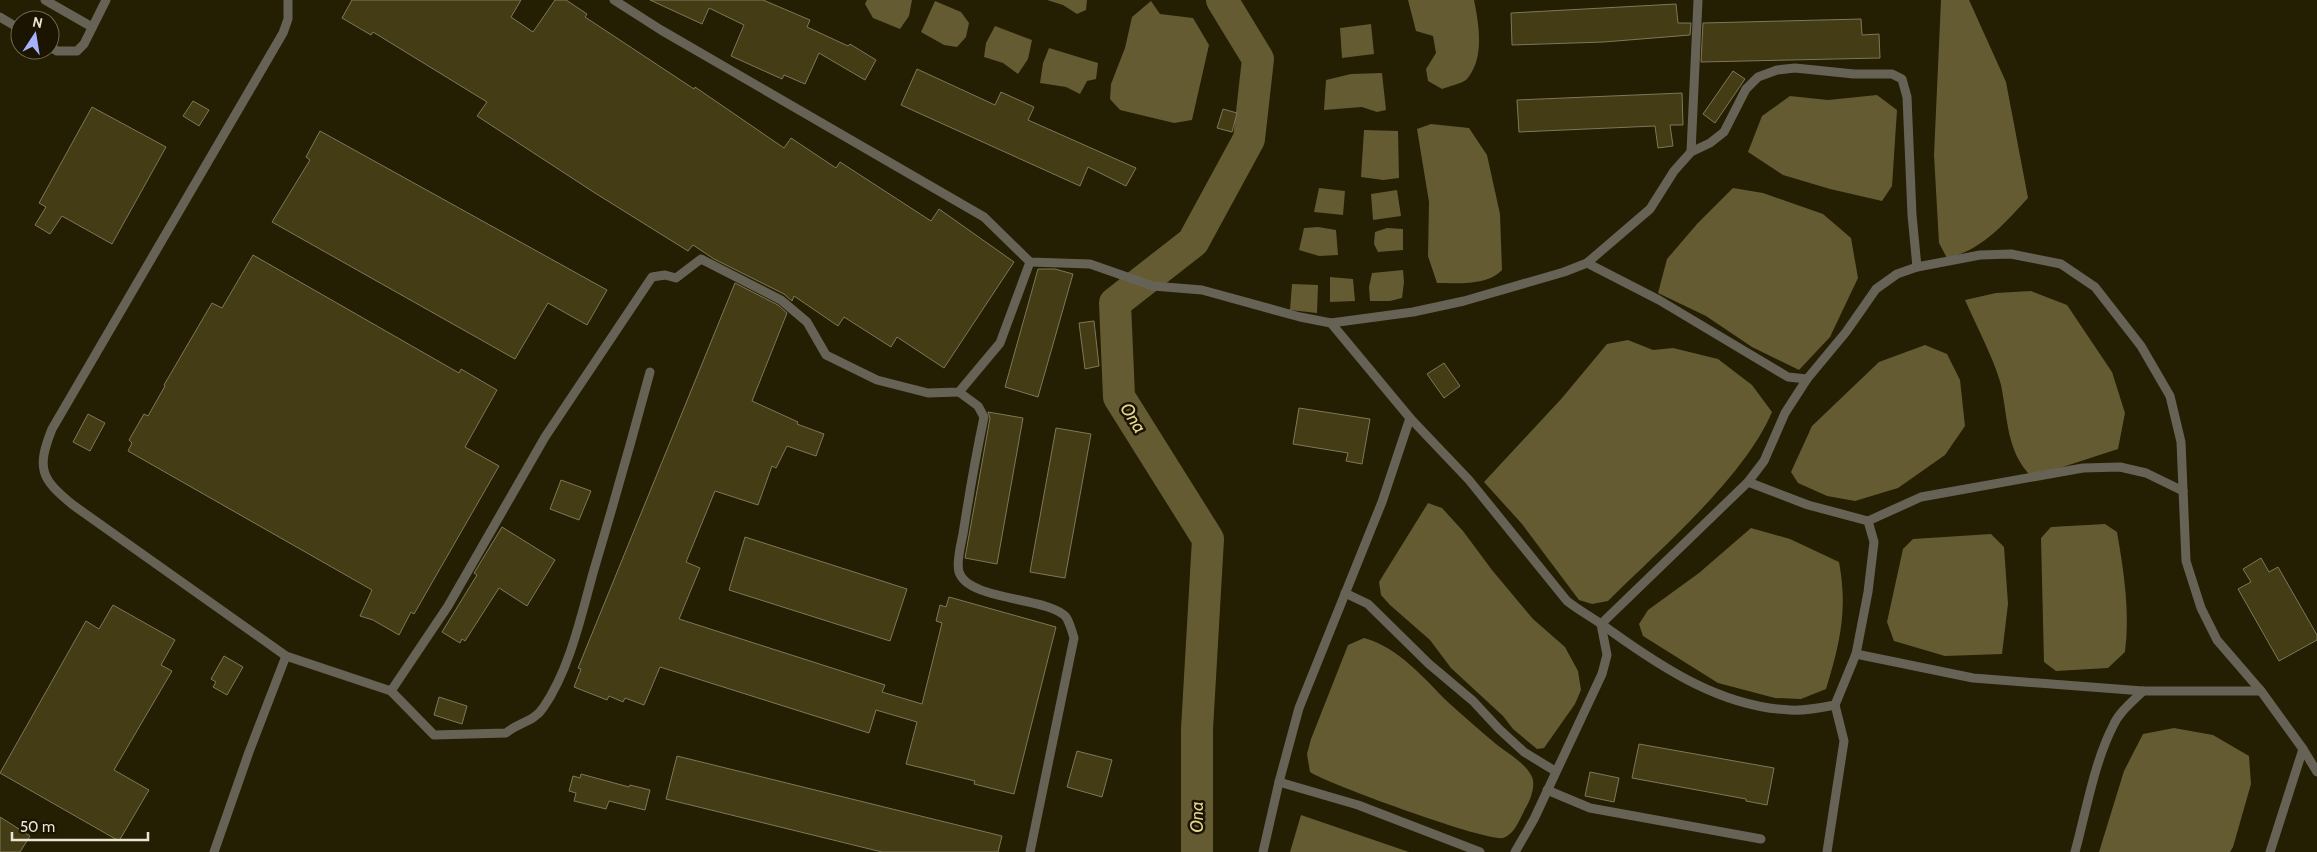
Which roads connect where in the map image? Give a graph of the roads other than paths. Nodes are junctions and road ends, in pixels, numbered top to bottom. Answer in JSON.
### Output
{"nodes":[{"id":1,"x":45,"y":0,"type":"edge"},
{"id":2,"x":106,"y":0,"type":"edge"},
{"id":3,"x":288,"y":0,"type":"edge"},
{"id":4,"x":614,"y":0,"type":"edge"},
{"id":5,"x":1698,"y":0,"type":"edge"},
{"id":6,"x":92,"y":27,"type":"junction"},
{"id":7,"x":60,"y":51,"type":"edge"},
{"id":8,"x":1691,"y":152,"type":"junction"},
{"id":9,"x":1030,"y":262,"type":"junction"},
{"id":10,"x":1587,"y":263,"type":"junction"},
{"id":11,"x":1917,"y":267,"type":"junction"},
{"id":12,"x":1331,"y":323,"type":"junction"},
{"id":13,"x":650,"y":372,"type":"dead end"},
{"id":14,"x":1807,"y":379,"type":"junction"},
{"id":15,"x":959,"y":392,"type":"junction"},
{"id":16,"x":1410,"y":418,"type":"junction"},
{"id":17,"x":1748,"y":482,"type":"junction"},
{"id":18,"x":2183,"y":491,"type":"junction"},
{"id":19,"x":1868,"y":521,"type":"junction"},
{"id":20,"x":1345,"y":593,"type":"junction"},
{"id":21,"x":1601,"y":624,"type":"junction"},
{"id":22,"x":1856,"y":654,"type":"junction"},
{"id":23,"x":286,"y":656,"type":"junction"},
{"id":24,"x":391,"y":691,"type":"junction"},
{"id":25,"x":2143,"y":691,"type":"junction"},
{"id":26,"x":2261,"y":691,"type":"junction"},
{"id":27,"x":1835,"y":705,"type":"junction"},
{"id":28,"x":2303,"y":749,"type":"junction"},
{"id":29,"x":1555,"y":771,"type":"junction"},
{"id":30,"x":2317,"y":772,"type":"edge"},
{"id":31,"x":1279,"y":782,"type":"junction"},
{"id":32,"x":1547,"y":790,"type":"junction"},
{"id":33,"x":1761,"y":839,"type":"dead end"},
{"id":34,"x":214,"y":852,"type":"edge"},
{"id":35,"x":1030,"y":852,"type":"edge"},
{"id":36,"x":1263,"y":852,"type":"edge"},
{"id":37,"x":1480,"y":852,"type":"edge"},
{"id":38,"x":1516,"y":852,"type":"edge"},
{"id":39,"x":1827,"y":852,"type":"edge"},
{"id":40,"x":2075,"y":852,"type":"edge"},
{"id":41,"x":2270,"y":852,"type":"edge"}],
"edges":[{"from":1,"to":6,"type":"lane"},
{"from":2,"to":6,"type":"lane"},
{"from":3,"to":23,"type":"lane"},
{"from":4,"to":9,"type":"lane"},
{"from":5,"to":8,"type":"lane"},
{"from":6,"to":7,"type":"lane"},
{"from":8,"to":10,"type":"lane"},
{"from":8,"to":11,"type":"lane"},
{"from":9,"to":12,"type":"lane"},
{"from":9,"to":15,"type":"lane"},
{"from":10,"to":12,"type":"lane"},
{"from":10,"to":14,"type":"lane"},
{"from":11,"to":14,"type":"lane"},
{"from":11,"to":18,"type":"lane"},
{"from":12,"to":16,"type":"lane"},
{"from":13,"to":24,"type":"lane"},
{"from":14,"to":17,"type":"lane"},
{"from":15,"to":24,"type":"lane"},
{"from":15,"to":35,"type":"lane"},
{"from":16,"to":20,"type":"lane"},
{"from":16,"to":21,"type":"lane"},
{"from":17,"to":19,"type":"lane"},
{"from":17,"to":21,"type":"lane"},
{"from":18,"to":19,"type":"lane"},
{"from":18,"to":26,"type":"lane"},
{"from":19,"to":22,"type":"lane"},
{"from":20,"to":29,"type":"lane"},
{"from":20,"to":31,"type":"lane"},
{"from":21,"to":27,"type":"lane"},
{"from":21,"to":29,"type":"lane"},
{"from":22,"to":25,"type":"lane"},
{"from":22,"to":27,"type":"lane"},
{"from":23,"to":24,"type":"lane"},
{"from":23,"to":34,"type":"lane"},
{"from":25,"to":26,"type":"lane"},
{"from":25,"to":40,"type":"lane"},
{"from":26,"to":28,"type":"lane"},
{"from":27,"to":39,"type":"lane"},
{"from":28,"to":30,"type":"lane"},
{"from":28,"to":41,"type":"lane"},
{"from":29,"to":32,"type":"lane"},
{"from":31,"to":36,"type":"lane"},
{"from":31,"to":37,"type":"lane"},
{"from":32,"to":33,"type":"lane"},
{"from":32,"to":38,"type":"lane"}]}
